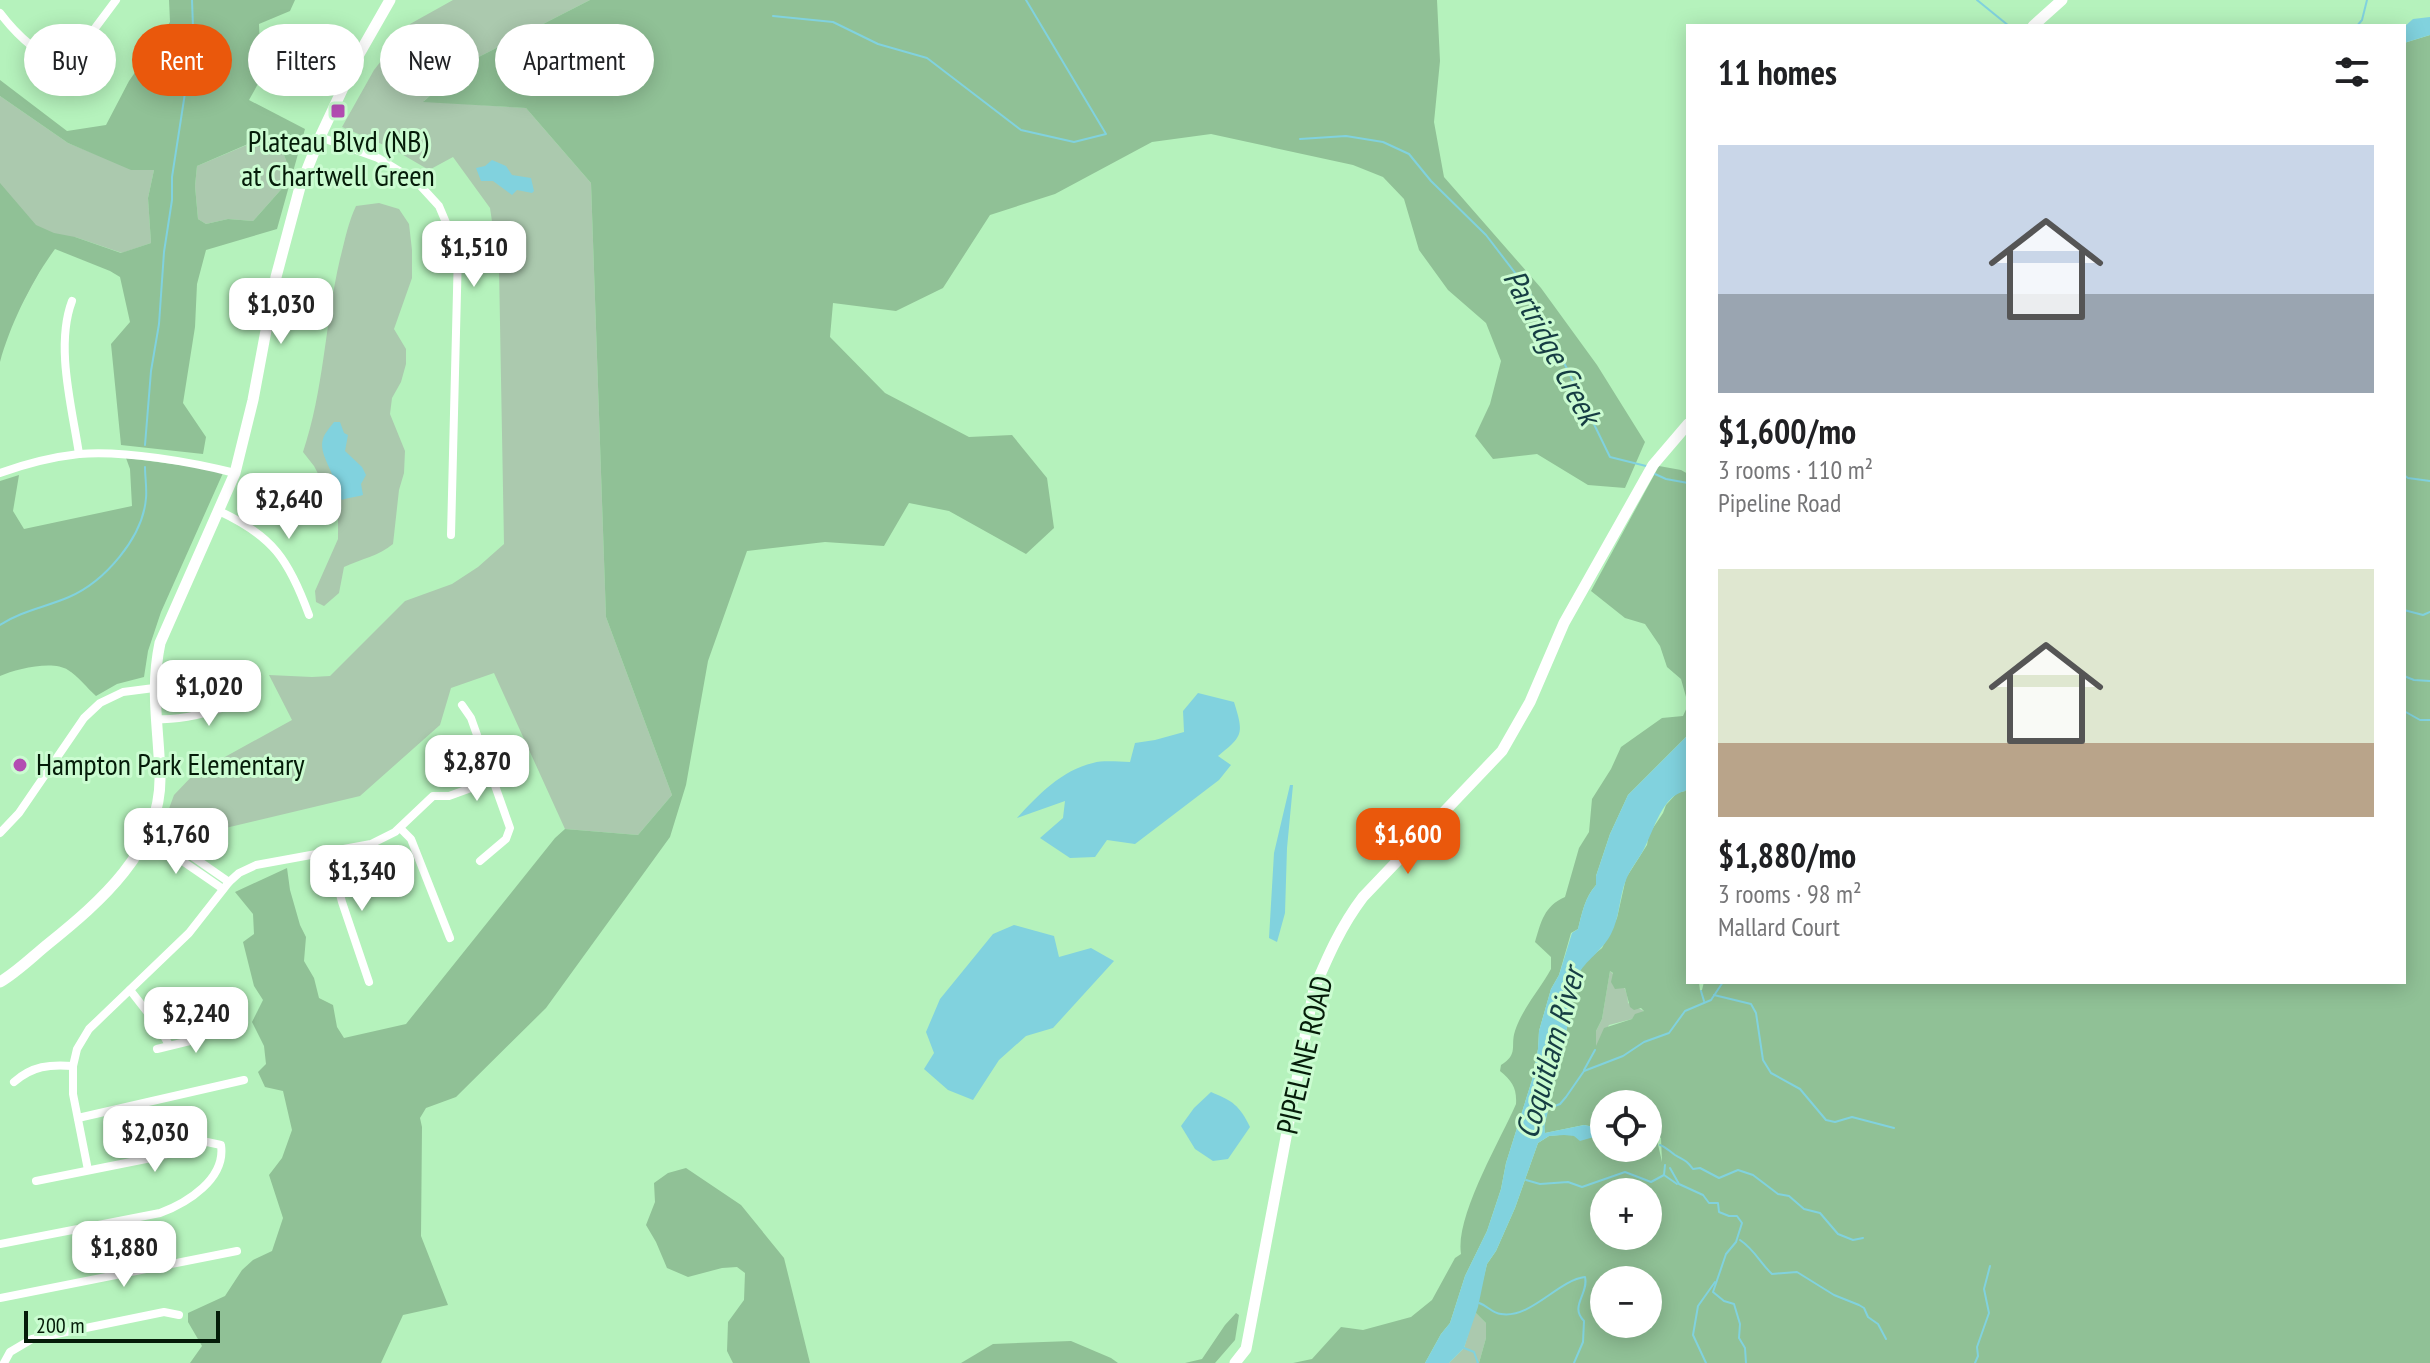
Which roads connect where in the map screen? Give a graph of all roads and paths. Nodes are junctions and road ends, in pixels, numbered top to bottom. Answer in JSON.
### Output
{"nodes":[{"id":1,"x":116,"y":0,"type":"edge"},
{"id":2,"x":390,"y":0,"type":"edge"},
{"id":3,"x":2062,"y":0,"type":"edge"},
{"id":4,"x":0,"y":13,"type":"edge"},
{"id":5,"x":2035,"y":24,"type":"edge"},
{"id":6,"x":364,"y":46,"type":"edge"},
{"id":7,"x":339,"y":96,"type":"edge"},
{"id":8,"x":320,"y":137,"type":"junction"},
{"id":9,"x":72,"y":301,"type":"dead end"},
{"id":10,"x":1686,"y":426,"type":"edge"},
{"id":11,"x":79,"y":454,"type":"junction"},
{"id":12,"x":0,"y":473,"type":"edge"},
{"id":13,"x":235,"y":473,"type":"junction"},
{"id":14,"x":219,"y":511,"type":"junction"},
{"id":15,"x":451,"y":535,"type":"dead end"},
{"id":16,"x":309,"y":615,"type":"dead end"},
{"id":17,"x":154,"y":688,"type":"junction"},
{"id":18,"x":257,"y":697,"type":"dead end"},
{"id":19,"x":462,"y":705,"type":"dead end"},
{"id":20,"x":156,"y":719,"type":"junction"},
{"id":21,"x":493,"y":780,"type":"junction"},
{"id":22,"x":400,"y":828,"type":"junction"},
{"id":23,"x":148,"y":832,"type":"junction"},
{"id":24,"x":0,"y":833,"type":"edge"},
{"id":25,"x":329,"y":852,"type":"junction"},
{"id":26,"x":480,"y":861,"type":"dead end"},
{"id":27,"x":226,"y":886,"type":"junction"},
{"id":28,"x":450,"y":938,"type":"dead end"},
{"id":29,"x":0,"y":982,"type":"edge"},
{"id":30,"x":369,"y":982,"type":"dead end"},
{"id":31,"x":130,"y":990,"type":"junction"},
{"id":32,"x":208,"y":1032,"type":"dead end"},
{"id":33,"x":169,"y":1045,"type":"junction"},
{"id":34,"x":157,"y":1049,"type":"dead end"},
{"id":35,"x":73,"y":1066,"type":"junction"},
{"id":36,"x":244,"y":1080,"type":"dead end"},
{"id":37,"x":14,"y":1082,"type":"dead end"},
{"id":38,"x":78,"y":1118,"type":"junction"},
{"id":39,"x":88,"y":1170,"type":"junction"},
{"id":40,"x":36,"y":1181,"type":"dead end"},
{"id":41,"x":0,"y":1244,"type":"edge"},
{"id":42,"x":237,"y":1251,"type":"dead end"},
{"id":43,"x":0,"y":1298,"type":"edge"},
{"id":44,"x":179,"y":1315,"type":"dead end"},
{"id":45,"x":4,"y":1363,"type":"edge"},
{"id":46,"x":1235,"y":1363,"type":"edge"}],
"edges":[{"from":1,"to":4,"type":"street"},
{"from":2,"to":6,"type":"street"},
{"from":3,"to":5,"type":"street"},
{"from":7,"to":8,"type":"street"},
{"from":8,"to":13,"type":"street"},
{"from":8,"to":15,"type":"street"},
{"from":9,"to":11,"type":"street"},
{"from":10,"to":46,"type":"street","name":"PIPELINE ROAD"},
{"from":11,"to":12,"type":"street"},
{"from":11,"to":13,"type":"street"},
{"from":13,"to":14,"type":"street"},
{"from":14,"to":16,"type":"street"},
{"from":14,"to":17,"type":"street"},
{"from":17,"to":20,"type":"street"},
{"from":17,"to":24,"type":"street"},
{"from":18,"to":20,"type":"street"},
{"from":19,"to":21,"type":"street"},
{"from":20,"to":23,"type":"street"},
{"from":21,"to":22,"type":"street"},
{"from":21,"to":26,"type":"street"},
{"from":22,"to":25,"type":"street"},
{"from":22,"to":28,"type":"street"},
{"from":23,"to":27,"type":"street"},
{"from":23,"to":29,"type":"street"},
{"from":25,"to":27,"type":"street"},
{"from":25,"to":30,"type":"street"},
{"from":27,"to":31,"type":"street"},
{"from":31,"to":33,"type":"street"},
{"from":31,"to":35,"type":"street"},
{"from":32,"to":33,"type":"street"},
{"from":33,"to":34,"type":"street"},
{"from":35,"to":37,"type":"street"},
{"from":35,"to":38,"type":"street"},
{"from":36,"to":38,"type":"street"},
{"from":38,"to":39,"type":"street"},
{"from":39,"to":40,"type":"street"},
{"from":39,"to":41,"type":"street"},
{"from":42,"to":43,"type":"street"},
{"from":44,"to":45,"type":"street"}]}
